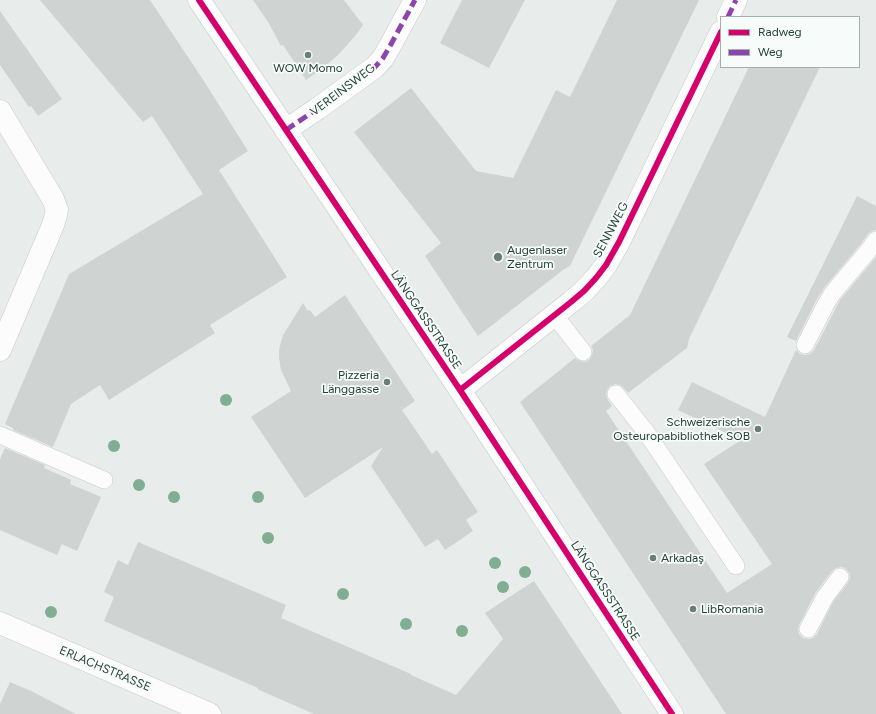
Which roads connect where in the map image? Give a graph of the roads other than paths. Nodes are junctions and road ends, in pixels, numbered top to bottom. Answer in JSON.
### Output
{"nodes":[{"id":1,"x":199,"y":0,"type":"edge"},
{"id":2,"x":415,"y":0,"type":"edge"},
{"id":3,"x":736,"y":0,"type":"edge"},
{"id":4,"x":728,"y":16,"type":"edge"},
{"id":5,"x":720,"y":34,"type":"edge"},
{"id":6,"x":0,"y":111,"type":"edge"},
{"id":7,"x":286,"y":130,"type":"junction"},
{"id":8,"x":876,"y":240,"type":"edge"},
{"id":9,"x":555,"y":316,"type":"junction"},
{"id":10,"x":805,"y":345,"type":"dead end"},
{"id":11,"x":0,"y":350,"type":"edge"},
{"id":12,"x":583,"y":352,"type":"dead end"},
{"id":13,"x":460,"y":390,"type":"junction"},
{"id":14,"x":616,"y":394,"type":"dead end"},
{"id":15,"x":0,"y":435,"type":"edge"},
{"id":16,"x":104,"y":480,"type":"dead end"},
{"id":17,"x":736,"y":566,"type":"dead end"},
{"id":18,"x":840,"y":577,"type":"dead end"},
{"id":19,"x":0,"y":624,"type":"edge"},
{"id":20,"x":808,"y":629,"type":"dead end"},
{"id":21,"x":210,"y":714,"type":"edge"},
{"id":22,"x":672,"y":714,"type":"edge"}],
"edges":[{"from":1,"to":7,"type":"street","name":"LÄNGGASSSTRASSE"},
{"from":2,"to":7,"type":"street","name":"VEREINSWEG"},
{"from":3,"to":4,"type":"street"},
{"from":5,"to":9,"type":"street","name":"SENNWEG"},
{"from":6,"to":11,"type":"street"},
{"from":7,"to":13,"type":"street","name":"LÄNGGASSSTRASSE"},
{"from":8,"to":10,"type":"lane"},
{"from":9,"to":12,"type":"lane"},
{"from":9,"to":13,"type":"street","name":"SENNWEG"},
{"from":13,"to":22,"type":"street","name":"LÄNGGASSSTRASSE"},
{"from":14,"to":17,"type":"lane"},
{"from":15,"to":16,"type":"lane"},
{"from":18,"to":20,"type":"lane"},
{"from":19,"to":21,"type":"street","name":"ERLACHSTRASSE"}]}
